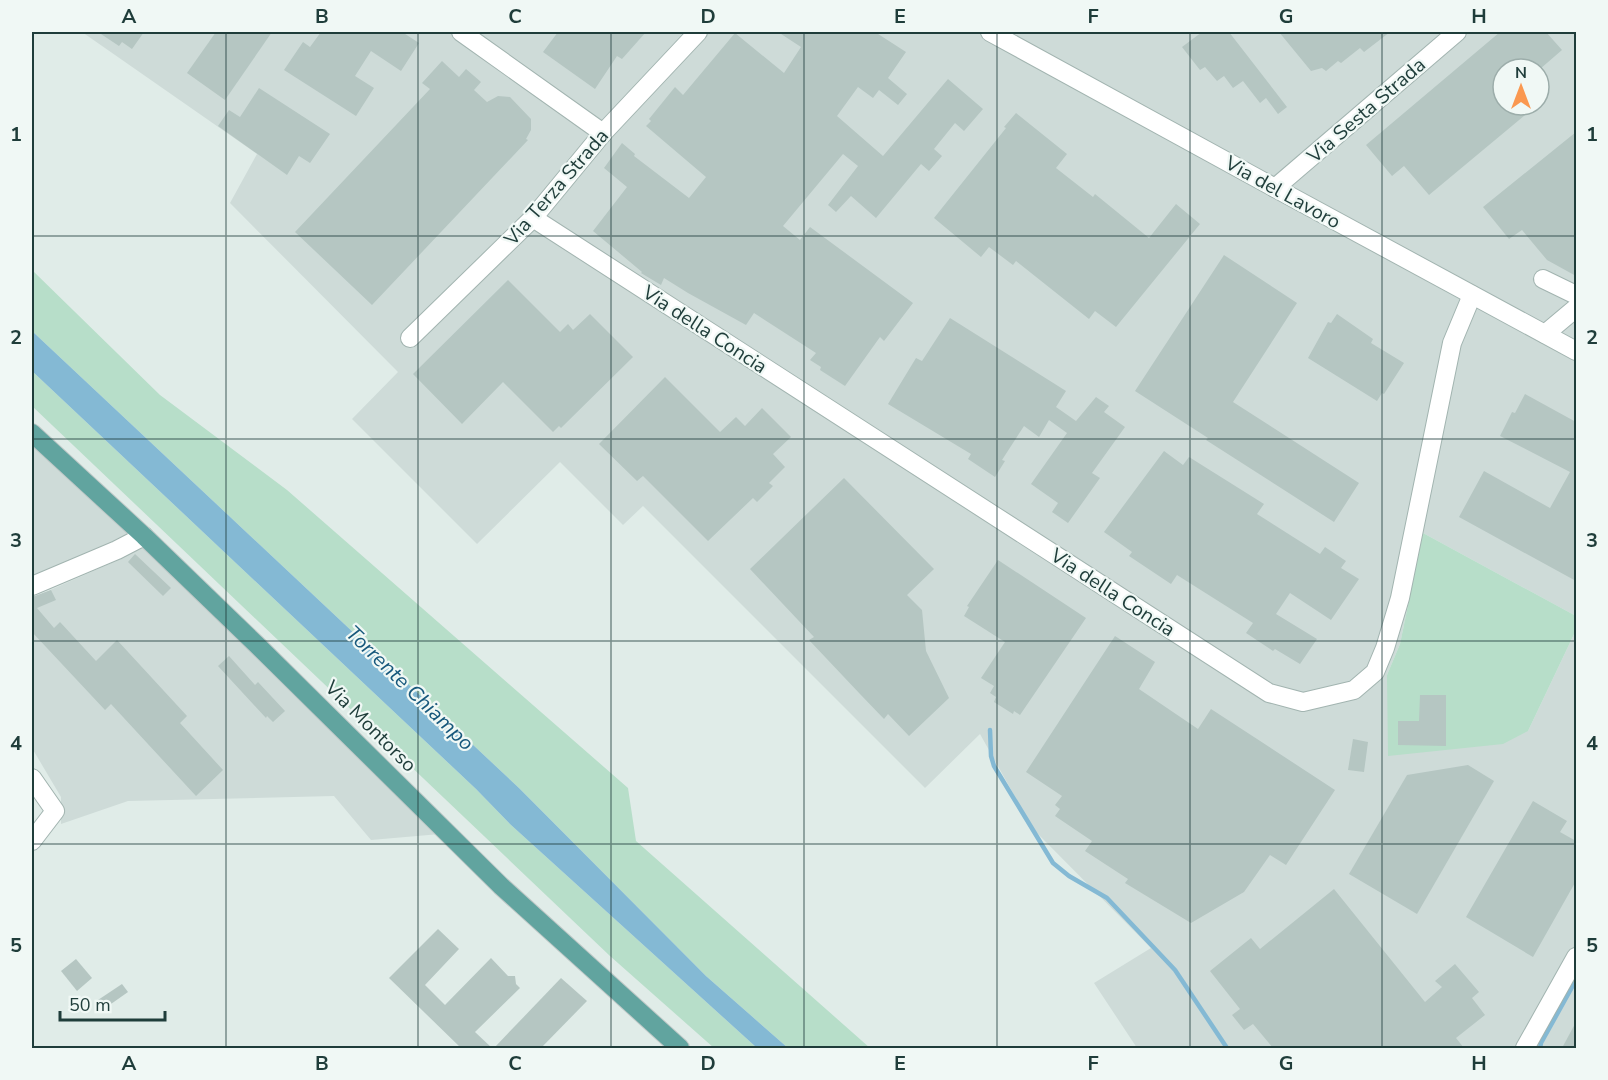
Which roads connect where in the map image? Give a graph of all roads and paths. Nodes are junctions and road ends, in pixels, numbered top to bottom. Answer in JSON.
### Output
{"nodes":[{"id":1,"x":461,"y":32,"type":"edge"},
{"id":2,"x":698,"y":32,"type":"edge"},
{"id":3,"x":990,"y":32,"type":"edge"},
{"id":4,"x":1457,"y":32,"type":"edge"},
{"id":5,"x":603,"y":133,"type":"junction"},
{"id":6,"x":1275,"y":188,"type":"junction"},
{"id":7,"x":533,"y":218,"type":"junction"},
{"id":8,"x":1543,"y":279,"type":"dead end"},
{"id":9,"x":1472,"y":295,"type":"junction"},
{"id":10,"x":1576,"y":295,"type":"edge"},
{"id":11,"x":1576,"y":308,"type":"edge"},
{"id":12,"x":1545,"y":334,"type":"junction"},
{"id":13,"x":410,"y":338,"type":"dead end"},
{"id":14,"x":1576,"y":351,"type":"edge"},
{"id":15,"x":32,"y":433,"type":"edge"},
{"id":16,"x":144,"y":536,"type":"junction"},
{"id":17,"x":32,"y":586,"type":"edge"},
{"id":18,"x":32,"y":778,"type":"edge"},
{"id":19,"x":32,"y":840,"type":"edge"},
{"id":20,"x":1576,"y":957,"type":"edge"},
{"id":21,"x":680,"y":1048,"type":"edge"},
{"id":22,"x":1524,"y":1048,"type":"edge"}],
"edges":[{"from":1,"to":5,"type":"street"},
{"from":2,"to":5,"type":"street","name":"Via Terza Strada"},
{"from":3,"to":6,"type":"street","name":"Via del Lavoro"},
{"from":4,"to":6,"type":"street","name":"Via Sesta Strada"},
{"from":5,"to":7,"type":"street","name":"Via Terza Strada"},
{"from":6,"to":9,"type":"street","name":"Via del Lavoro"},
{"from":7,"to":9,"type":"street","name":"Via della Concia"},
{"from":7,"to":13,"type":"street","name":"Via Terza Strada"},
{"from":8,"to":10,"type":"street"},
{"from":9,"to":12,"type":"street","name":"Via del Lavoro"},
{"from":11,"to":12,"type":"street"},
{"from":12,"to":14,"type":"street","name":"Via del Lavoro"},
{"from":15,"to":16,"type":"main road","name":"Via Montorso"},
{"from":16,"to":17,"type":"street"},
{"from":16,"to":21,"type":"main road","name":"Via Montorso"},
{"from":18,"to":19,"type":"street"},
{"from":20,"to":22,"type":"street"}]}
